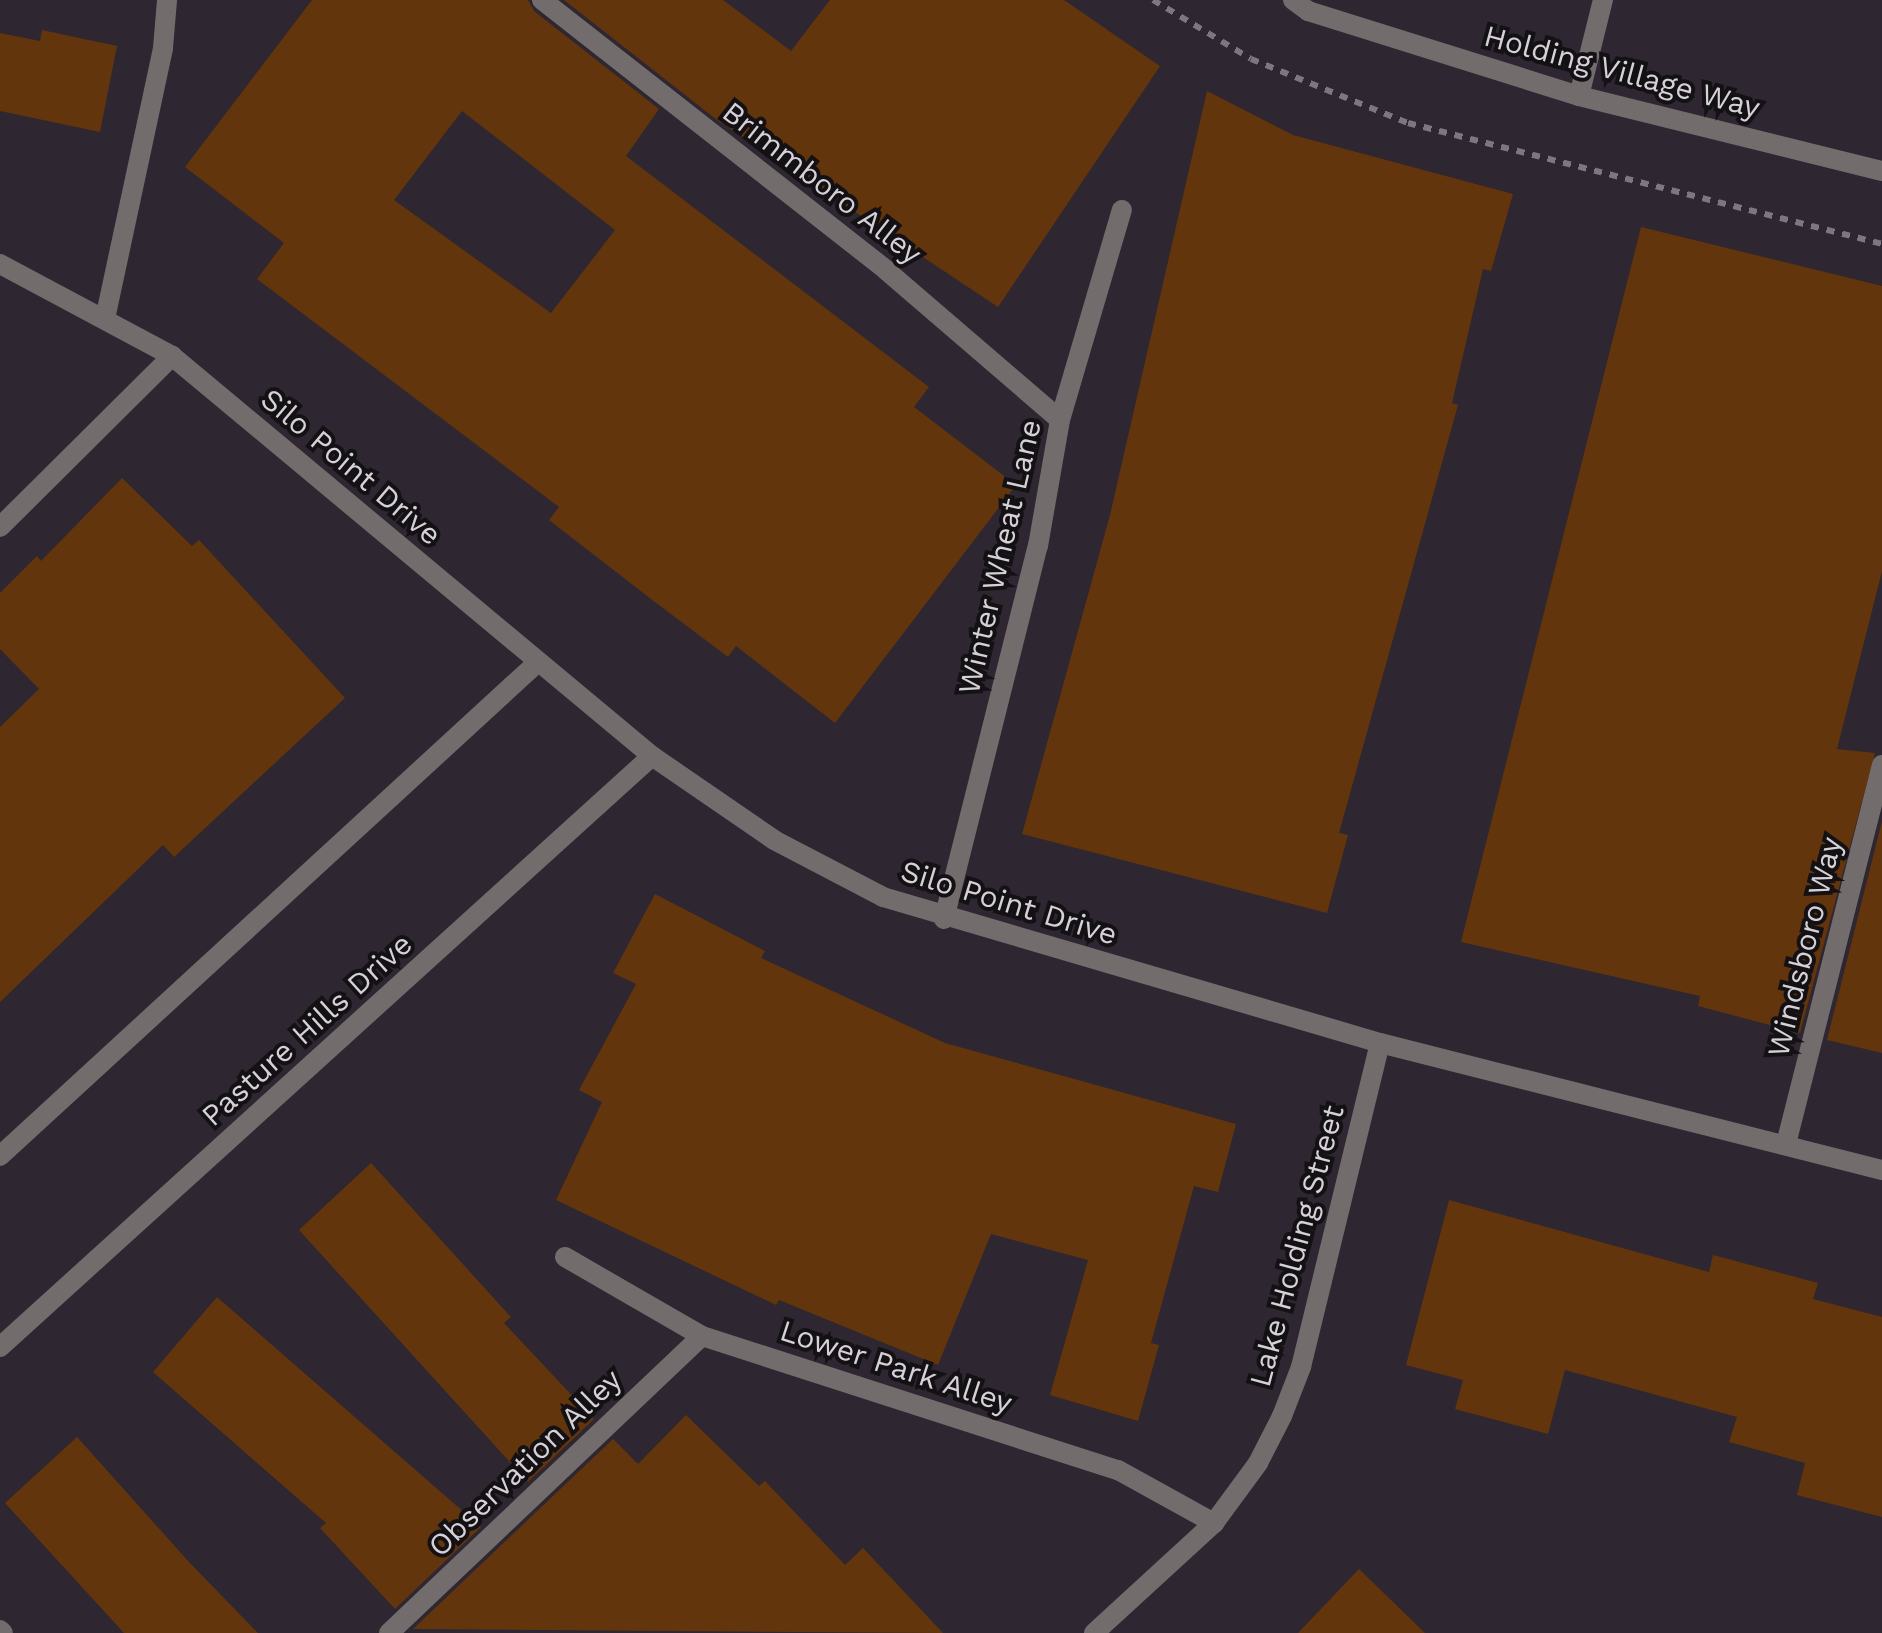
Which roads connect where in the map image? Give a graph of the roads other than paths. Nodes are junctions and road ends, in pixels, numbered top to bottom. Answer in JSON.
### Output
{"nodes":[{"id":1,"x":168,"y":0,"type":"edge"},
{"id":2,"x":542,"y":0,"type":"edge"},
{"id":3,"x":1293,"y":0,"type":"edge"},
{"id":4,"x":1603,"y":0,"type":"edge"},
{"id":5,"x":1579,"y":96,"type":"junction"},
{"id":6,"x":1882,"y":171,"type":"edge"},
{"id":7,"x":1122,"y":210,"type":"dead end"},
{"id":8,"x":0,"y":264,"type":"edge"},
{"id":9,"x":105,"y":319,"type":"junction"},
{"id":10,"x":172,"y":356,"type":"junction"},
{"id":11,"x":1060,"y":420,"type":"junction"},
{"id":12,"x":0,"y":526,"type":"edge"},
{"id":13,"x":538,"y":662,"type":"junction"},
{"id":14,"x":652,"y":756,"type":"junction"},
{"id":15,"x":1882,"y":765,"type":"edge"},
{"id":16,"x":944,"y":919,"type":"junction"},
{"id":17,"x":1380,"y":1043,"type":"junction"},
{"id":18,"x":1786,"y":1144,"type":"junction"},
{"id":19,"x":0,"y":1156,"type":"edge"},
{"id":20,"x":1882,"y":1170,"type":"edge"},
{"id":21,"x":565,"y":1257,"type":"dead end"},
{"id":22,"x":702,"y":1336,"type":"junction"},
{"id":23,"x":0,"y":1347,"type":"edge"},
{"id":24,"x":1214,"y":1523,"type":"junction"},
{"id":25,"x":389,"y":1633,"type":"edge"},
{"id":26,"x":1094,"y":1633,"type":"edge"}],
"edges":[{"from":1,"to":9,"type":"street"},
{"from":2,"to":11,"type":"street","name":"Brimmboro Alley"},
{"from":3,"to":5,"type":"street","name":"Holding Village Way"},
{"from":4,"to":5,"type":"street"},
{"from":5,"to":6,"type":"street","name":"Holding Village Way"},
{"from":7,"to":11,"type":"street","name":"Winter Wheat Lane"},
{"from":8,"to":9,"type":"street","name":"Silo Point Drive"},
{"from":9,"to":10,"type":"street","name":"Silo Point Drive"},
{"from":10,"to":12,"type":"street"},
{"from":10,"to":13,"type":"street","name":"Silo Point Drive"},
{"from":11,"to":16,"type":"street","name":"Winter Wheat Lane"},
{"from":13,"to":14,"type":"street","name":"Silo Point Drive"},
{"from":13,"to":19,"type":"street"},
{"from":14,"to":16,"type":"street","name":"Silo Point Drive"},
{"from":14,"to":23,"type":"street","name":"Pasture Hills Drive"},
{"from":15,"to":18,"type":"street","name":"Windsboro Way"},
{"from":16,"to":17,"type":"street","name":"Silo Point Drive"},
{"from":17,"to":18,"type":"street","name":"Silo Point Drive"},
{"from":17,"to":24,"type":"street","name":"Lake Holding Street"},
{"from":18,"to":20,"type":"street","name":"Silo Point Drive"},
{"from":21,"to":22,"type":"street","name":"Lower Park Alley"},
{"from":22,"to":24,"type":"street","name":"Lower Park Alley"},
{"from":22,"to":25,"type":"street","name":"Observation Alley"},
{"from":24,"to":26,"type":"street","name":"Lake Holding Street"}]}
